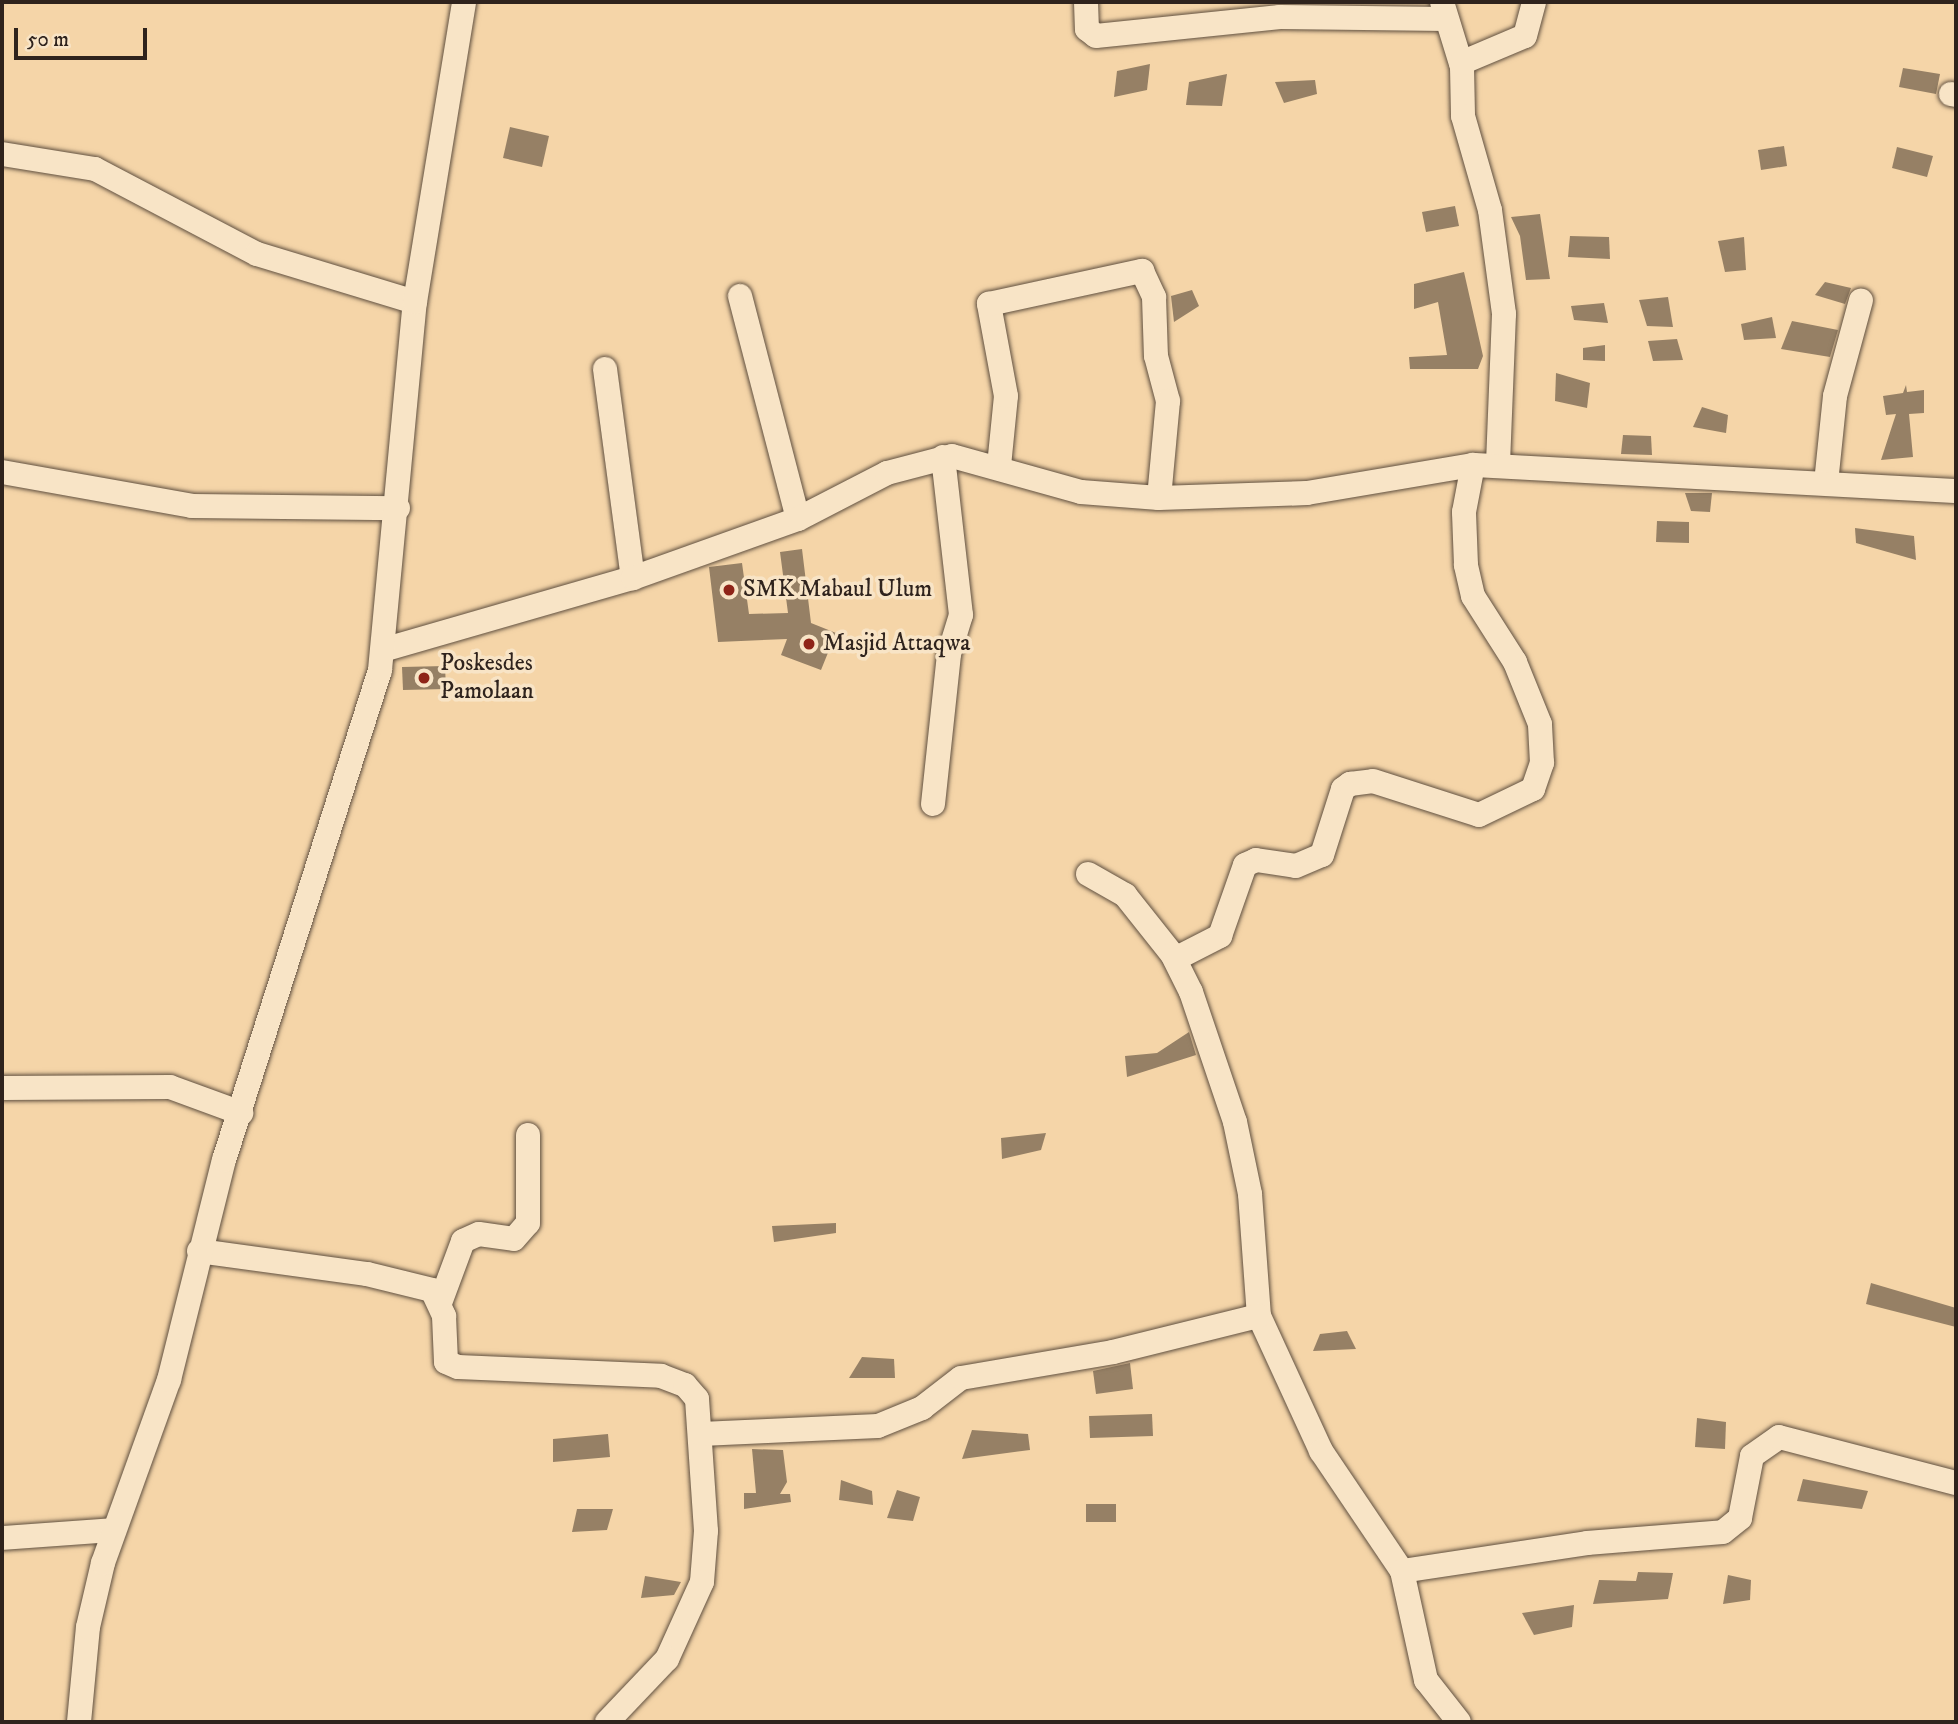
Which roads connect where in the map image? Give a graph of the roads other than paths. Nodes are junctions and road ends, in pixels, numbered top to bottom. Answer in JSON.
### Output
{"nodes":[{"id":1,"x":464,"y":2,"type":"edge"},
{"id":2,"x":1086,"y":2,"type":"edge"},
{"id":3,"x":1534,"y":2,"type":"edge"},
{"id":4,"x":1444,"y":10,"type":"edge"},
{"id":5,"x":1461,"y":63,"type":"junction"},
{"id":6,"x":2,"y":154,"type":"edge"},
{"id":7,"x":740,"y":296,"type":"dead end"},
{"id":8,"x":1861,"y":300,"type":"dead end"},
{"id":9,"x":415,"y":302,"type":"junction"},
{"id":10,"x":605,"y":369,"type":"dead end"},
{"id":11,"x":943,"y":457,"type":"junction"},
{"id":12,"x":1473,"y":465,"type":"junction"},
{"id":13,"x":1498,"y":465,"type":"junction"},
{"id":14,"x":999,"y":466,"type":"junction"},
{"id":15,"x":2,"y":472,"type":"edge"},
{"id":16,"x":1826,"y":483,"type":"junction"},
{"id":17,"x":1956,"y":491,"type":"edge"},
{"id":18,"x":1159,"y":498,"type":"junction"},
{"id":19,"x":398,"y":508,"type":"junction"},
{"id":20,"x":798,"y":519,"type":"junction"},
{"id":21,"x":633,"y":578,"type":"junction"},
{"id":22,"x":383,"y":650,"type":"junction"},
{"id":23,"x":933,"y":804,"type":"dead end"},
{"id":24,"x":1088,"y":874,"type":"dead end"},
{"id":25,"x":1175,"y":959,"type":"junction"},
{"id":26,"x":2,"y":1088,"type":"edge"},
{"id":27,"x":241,"y":1113,"type":"junction"},
{"id":28,"x":528,"y":1135,"type":"dead end"},
{"id":29,"x":199,"y":1251,"type":"junction"},
{"id":30,"x":440,"y":1303,"type":"junction"},
{"id":31,"x":1259,"y":1316,"type":"junction"},
{"id":32,"x":701,"y":1434,"type":"junction"},
{"id":33,"x":1956,"y":1483,"type":"edge"},
{"id":34,"x":114,"y":1530,"type":"junction"},
{"id":35,"x":2,"y":1538,"type":"edge"},
{"id":36,"x":1402,"y":1572,"type":"junction"},
{"id":37,"x":79,"y":1722,"type":"edge"},
{"id":38,"x":607,"y":1722,"type":"edge"},
{"id":39,"x":1459,"y":1722,"type":"edge"}],
"edges":[{"from":1,"to":9,"type":"street"},
{"from":2,"to":4,"type":"street"},
{"from":3,"to":5,"type":"street"},
{"from":4,"to":5,"type":"street"},
{"from":5,"to":13,"type":"street"},
{"from":6,"to":9,"type":"street"},
{"from":7,"to":20,"type":"street"},
{"from":8,"to":16,"type":"street"},
{"from":9,"to":19,"type":"street"},
{"from":10,"to":21,"type":"street"},
{"from":11,"to":14,"type":"street"},
{"from":11,"to":20,"type":"street"},
{"from":11,"to":23,"type":"street"},
{"from":12,"to":13,"type":"street"},
{"from":12,"to":18,"type":"street"},
{"from":12,"to":25,"type":"street"},
{"from":13,"to":16,"type":"street"},
{"from":14,"to":18,"type":"street"},
{"from":14,"to":18,"type":"street"},
{"from":15,"to":19,"type":"street"},
{"from":16,"to":17,"type":"street"},
{"from":19,"to":22,"type":"street"},
{"from":20,"to":21,"type":"street"},
{"from":21,"to":22,"type":"street"},
{"from":22,"to":27,"type":"street"},
{"from":24,"to":25,"type":"street"},
{"from":25,"to":31,"type":"street"},
{"from":26,"to":27,"type":"street"},
{"from":27,"to":29,"type":"street"},
{"from":28,"to":30,"type":"street"},
{"from":29,"to":30,"type":"street"},
{"from":29,"to":34,"type":"street"},
{"from":30,"to":32,"type":"street"},
{"from":31,"to":32,"type":"street"},
{"from":31,"to":36,"type":"street"},
{"from":32,"to":38,"type":"street"},
{"from":33,"to":36,"type":"street"},
{"from":34,"to":35,"type":"street"},
{"from":34,"to":37,"type":"street"},
{"from":36,"to":39,"type":"street"}]}
